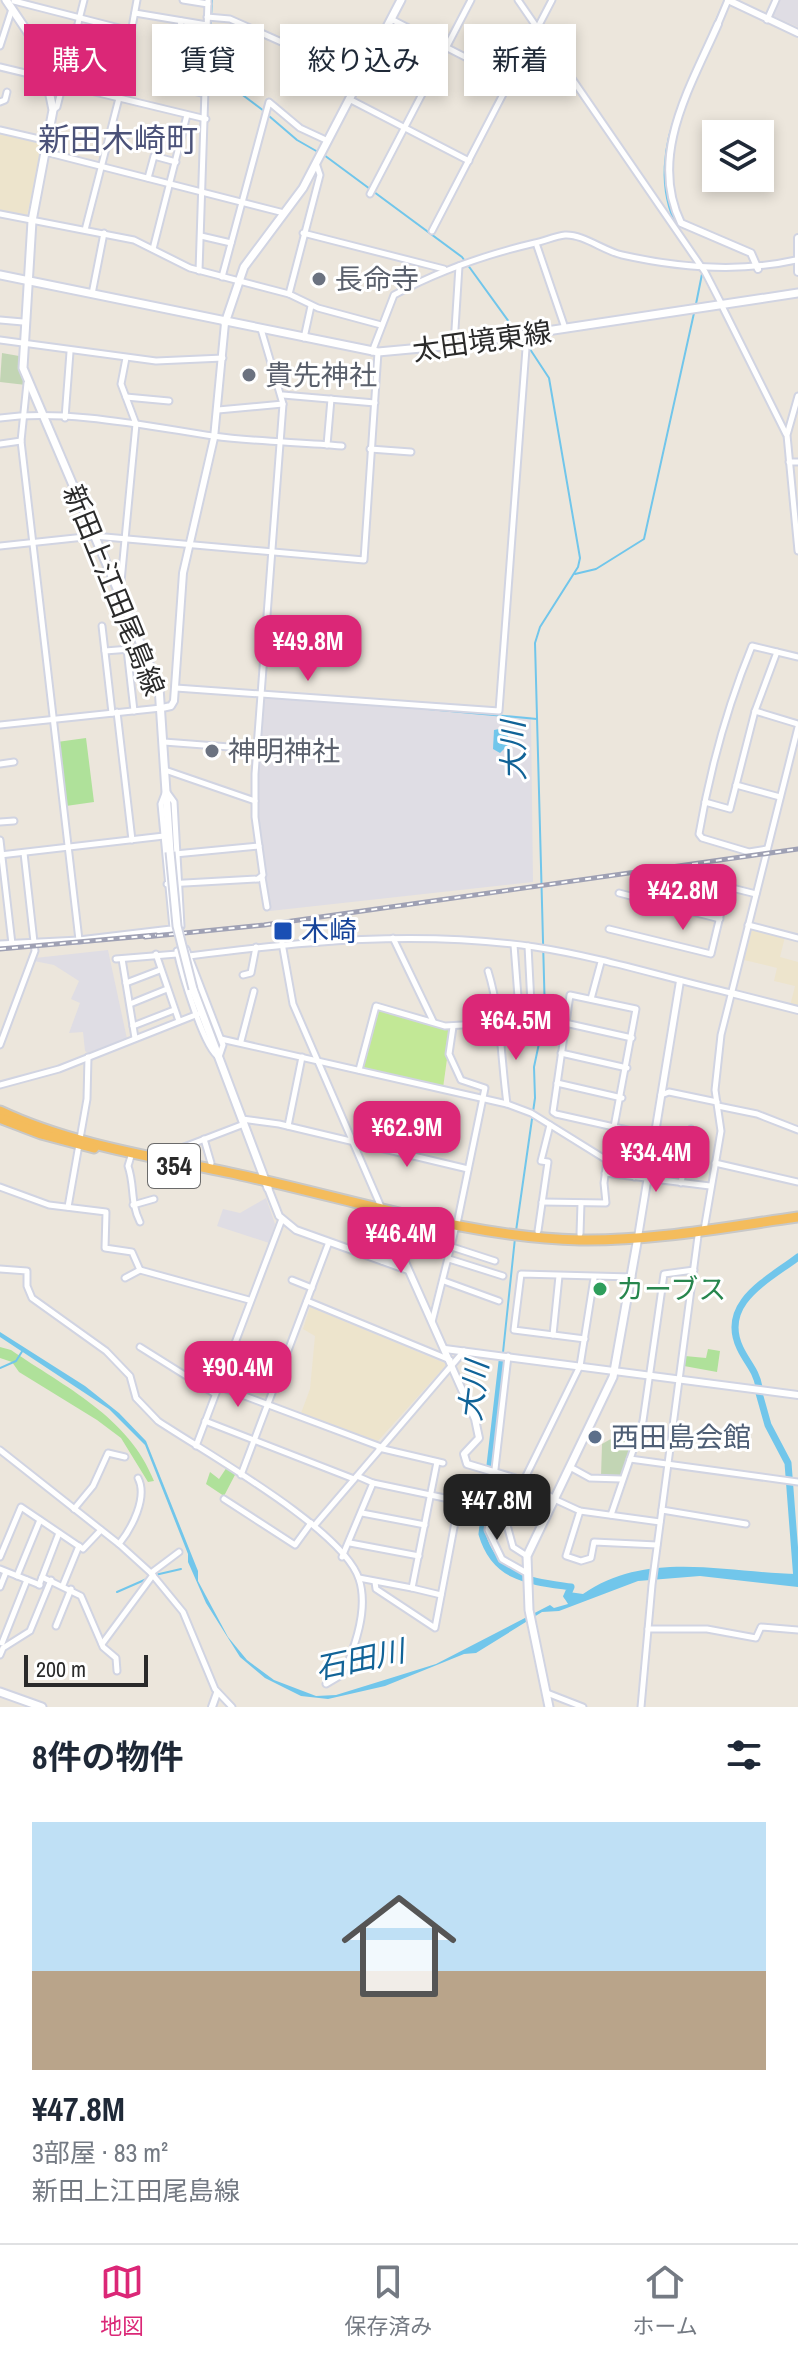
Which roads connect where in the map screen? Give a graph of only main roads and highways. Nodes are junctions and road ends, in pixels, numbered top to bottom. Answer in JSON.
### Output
{"nodes":[{"id":1,"x":401,"y":0,"type":"edge"},
{"id":2,"x":11,"y":2,"type":"edge"},
{"id":3,"x":0,"y":275,"type":"edge"},
{"id":4,"x":26,"y":280,"type":"junction"},
{"id":5,"x":798,"y":293,"type":"edge"},
{"id":6,"x":225,"y":323,"type":"junction"},
{"id":7,"x":0,"y":1111,"type":"edge"},
{"id":8,"x":0,"y":1118,"type":"edge"},
{"id":9,"x":80,"y":1142,"type":"junction"},
{"id":10,"x":266,"y":1184,"type":"junction"},
{"id":11,"x":798,"y":1220,"type":"edge"},
{"id":12,"x":638,"y":1240,"type":"junction"},
{"id":13,"x":0,"y":1692,"type":"edge"},
{"id":14,"x":42,"y":1707,"type":"edge"},
{"id":15,"x":549,"y":1707,"type":"edge"}],
"edges":[{"from":1,"to":6,"type":"main road"},
{"from":2,"to":4,"type":"main road","name":"新田上江田尾島線"},
{"from":3,"to":4,"type":"main road","name":"太田境東線"},
{"from":4,"to":6,"type":"main road","name":"太田境東線"},
{"from":4,"to":10,"type":"main road","name":"新田上江田尾島線","bridge":true},
{"from":5,"to":6,"type":"main road","name":"太田境東線"},
{"from":7,"to":9,"type":"highway","number":"354"},
{"from":8,"to":9,"type":"highway","number":"354"},
{"from":9,"to":10,"type":"highway","number":"354"},
{"from":9,"to":10,"type":"highway","number":"354"},
{"from":10,"to":12,"type":"highway","number":"354"},
{"from":11,"to":12,"type":"highway","number":"354"},
{"from":12,"to":15,"type":"main road"},
{"from":13,"to":14,"type":"main road"}]}
